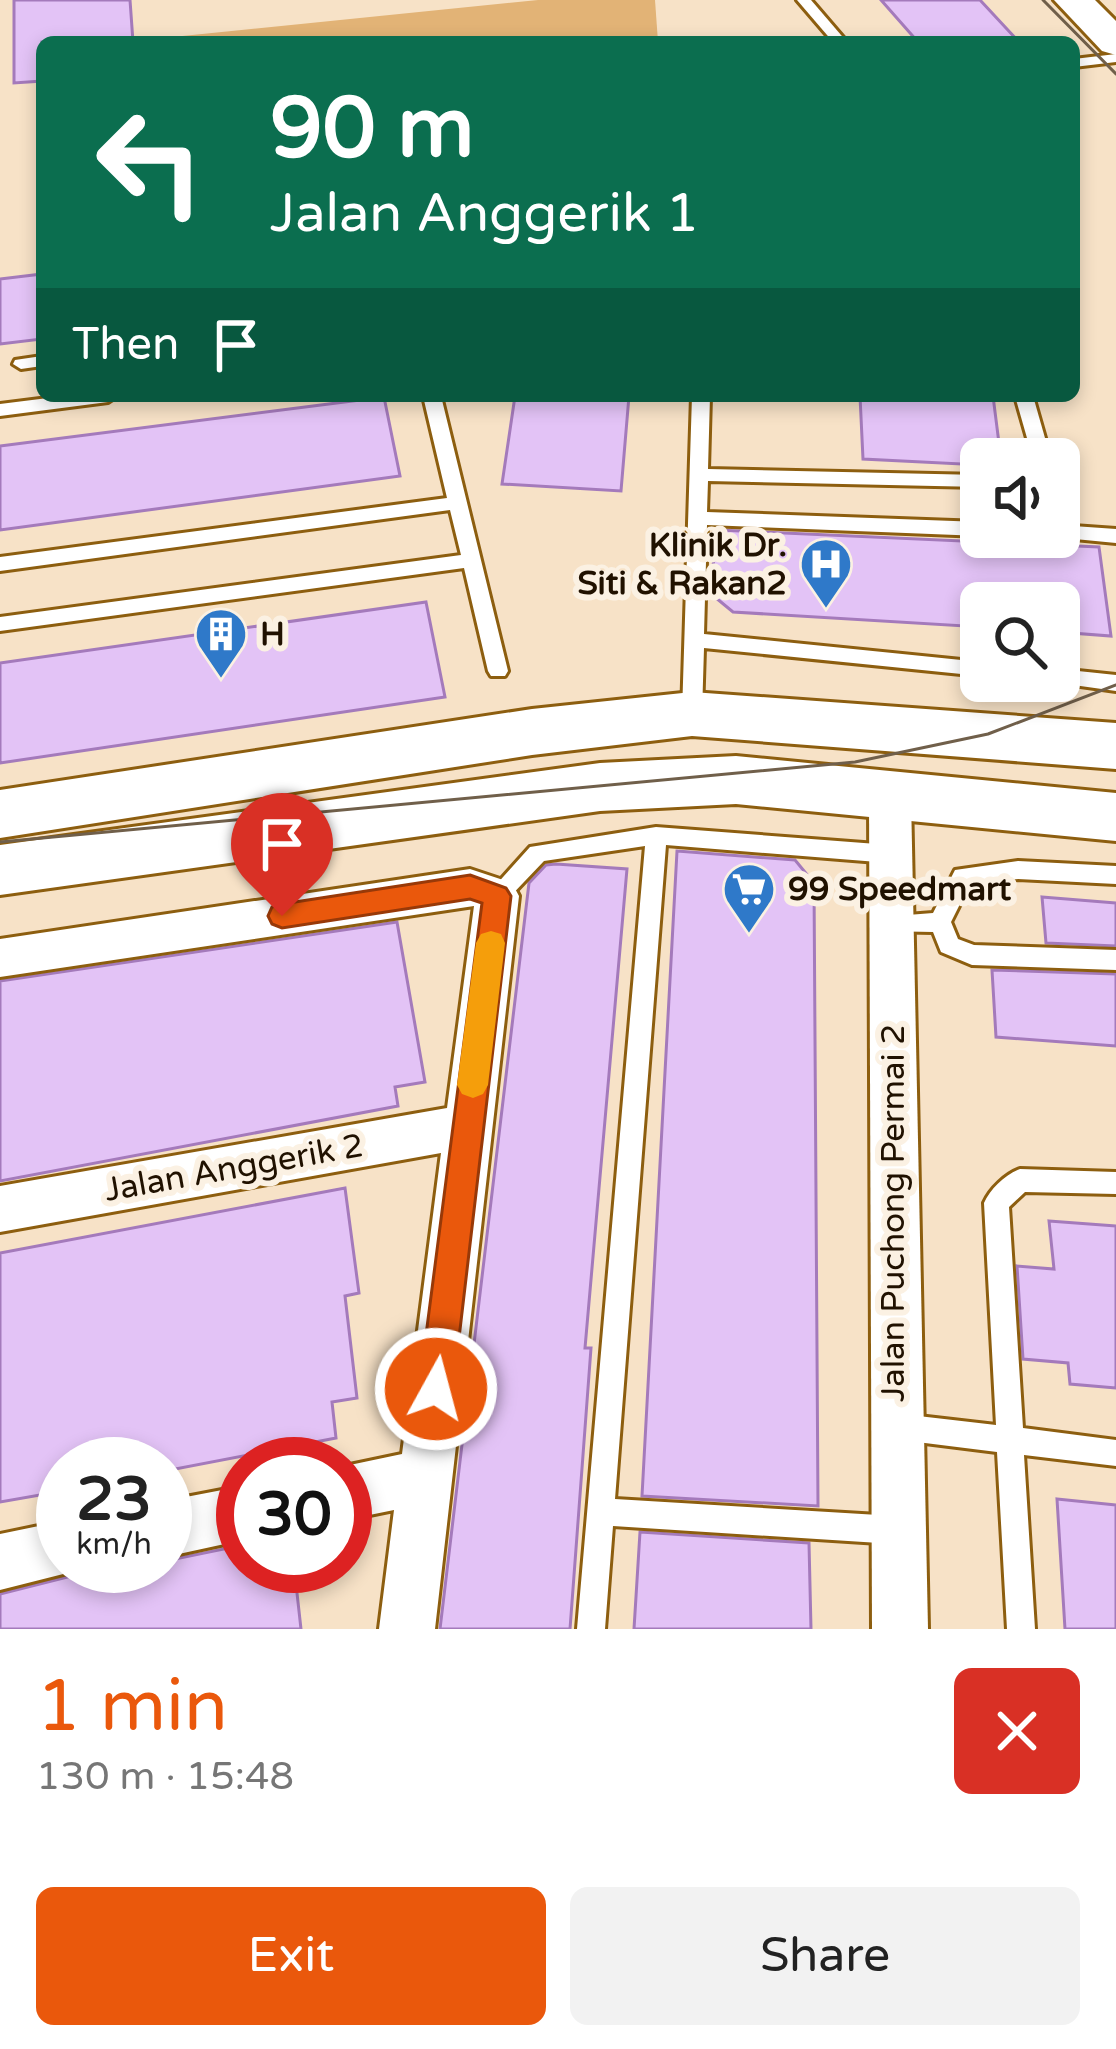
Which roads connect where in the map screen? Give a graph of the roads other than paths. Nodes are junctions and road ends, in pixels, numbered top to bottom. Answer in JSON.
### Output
{"nodes":[{"id":1,"x":804,"y":0,"type":"edge"},
{"id":2,"x":835,"y":36,"type":"edge"},
{"id":3,"x":1081,"y":41,"type":"edge"},
{"id":4,"x":1116,"y":92,"type":"edge"},
{"id":5,"x":36,"y":362,"type":"edge"},
{"id":6,"x":21,"y":364,"type":"dead end"},
{"id":7,"x":62,"y":402,"type":"edge"},
{"id":8,"x":433,"y":402,"type":"edge"},
{"id":9,"x":701,"y":402,"type":"edge"},
{"id":10,"x":1026,"y":402,"type":"edge"},
{"id":11,"x":0,"y":410,"type":"edge"},
{"id":12,"x":1036,"y":438,"type":"edge"},
{"id":13,"x":700,"y":476,"type":"junction"},
{"id":14,"x":960,"y":482,"type":"edge"},
{"id":15,"x":458,"y":502,"type":"junction"},
{"id":16,"x":698,"y":518,"type":"junction"},
{"id":17,"x":960,"y":528,"type":"edge"},
{"id":18,"x":1080,"y":533,"type":"edge"},
{"id":19,"x":1116,"y":536,"type":"edge"},
{"id":20,"x":472,"y":560,"type":"junction"},
{"id":21,"x":0,"y":564,"type":"edge"},
{"id":22,"x":0,"y":624,"type":"edge"},
{"id":23,"x":694,"y":640,"type":"junction"},
{"id":24,"x":960,"y":667,"type":"edge"},
{"id":25,"x":498,"y":671,"type":"dead end"},
{"id":26,"x":1080,"y":679,"type":"edge"},
{"id":27,"x":1116,"y":682,"type":"edge"},
{"id":28,"x":692,"y":714,"type":"junction"},
{"id":29,"x":1116,"y":746,"type":"edge"},
{"id":30,"x":0,"y":814,"type":"edge"},
{"id":31,"x":1116,"y":817,"type":"edge"},
{"id":32,"x":890,"y":826,"type":"junction"},
{"id":33,"x":656,"y":836,"type":"junction"},
{"id":34,"x":0,"y":870,"type":"edge"},
{"id":35,"x":1116,"y":875,"type":"edge"},
{"id":36,"x":496,"y":896,"type":"junction"},
{"id":37,"x":940,"y":922,"type":"junction"},
{"id":38,"x":890,"y":924,"type":"junction"},
{"id":39,"x":0,"y":958,"type":"edge"},
{"id":40,"x":1116,"y":960,"type":"edge"},
{"id":41,"x":467,"y":1126,"type":"junction"},
{"id":42,"x":1116,"y":1183,"type":"edge"},
{"id":43,"x":0,"y":1209,"type":"edge"},
{"id":44,"x":894,"y":1426,"type":"junction"},
{"id":45,"x":1010,"y":1440,"type":"junction"},
{"id":46,"x":1116,"y":1453,"type":"edge"},
{"id":47,"x":425,"y":1477,"type":"junction"},
{"id":48,"x":372,"y":1487,"type":"edge"},
{"id":49,"x":600,"y":1512,"type":"junction"},
{"id":50,"x":896,"y":1530,"type":"junction"},
{"id":51,"x":36,"y":1555,"type":"edge"},
{"id":52,"x":0,"y":1562,"type":"edge"},
{"id":53,"x":407,"y":1629,"type":"edge"},
{"id":54,"x":591,"y":1629,"type":"edge"},
{"id":55,"x":900,"y":1629,"type":"edge"},
{"id":56,"x":1022,"y":1629,"type":"edge"}],
"edges":[{"from":1,"to":2,"type":"lane"},
{"from":3,"to":4,"type":"main road"},
{"from":5,"to":6,"type":"lane"},
{"from":7,"to":11,"type":"lane"},
{"from":8,"to":15,"type":"lane"},
{"from":9,"to":13,"type":"lane"},
{"from":10,"to":12,"type":"lane"},
{"from":13,"to":14,"type":"lane"},
{"from":13,"to":16,"type":"lane"},
{"from":15,"to":20,"type":"lane"},
{"from":15,"to":21,"type":"lane"},
{"from":16,"to":17,"type":"lane"},
{"from":16,"to":23,"type":"lane"},
{"from":18,"to":19,"type":"lane"},
{"from":20,"to":22,"type":"lane"},
{"from":20,"to":25,"type":"lane"},
{"from":23,"to":24,"type":"lane"},
{"from":23,"to":28,"type":"lane"},
{"from":26,"to":27,"type":"lane"},
{"from":28,"to":29,"type":"main road"},
{"from":28,"to":30,"type":"main road"},
{"from":31,"to":32,"type":"main road"},
{"from":32,"to":33,"type":"lane"},
{"from":32,"to":34,"type":"main road"},
{"from":32,"to":38,"type":"street","name":"Jalan Puchong Permai 2"},
{"from":33,"to":36,"type":"lane"},
{"from":33,"to":49,"type":"lane"},
{"from":35,"to":37,"type":"lane"},
{"from":36,"to":39,"type":"street"},
{"from":36,"to":41,"type":"street"},
{"from":37,"to":38,"type":"lane"},
{"from":37,"to":40,"type":"lane"},
{"from":38,"to":44,"type":"street","name":"Jalan Puchong Permai 2"},
{"from":41,"to":43,"type":"street","name":"Jalan Anggerik 2"},
{"from":41,"to":47,"type":"street"},
{"from":42,"to":45,"type":"lane"},
{"from":44,"to":45,"type":"lane"},
{"from":44,"to":50,"type":"street","name":"Jalan Puchong Permai 2"},
{"from":45,"to":46,"type":"lane"},
{"from":45,"to":56,"type":"lane"},
{"from":47,"to":48,"type":"street"},
{"from":47,"to":53,"type":"street"},
{"from":49,"to":50,"type":"lane"},
{"from":49,"to":54,"type":"lane"},
{"from":50,"to":55,"type":"street","name":"Jalan Puchong Permai 2"},
{"from":51,"to":52,"type":"street"}]}
